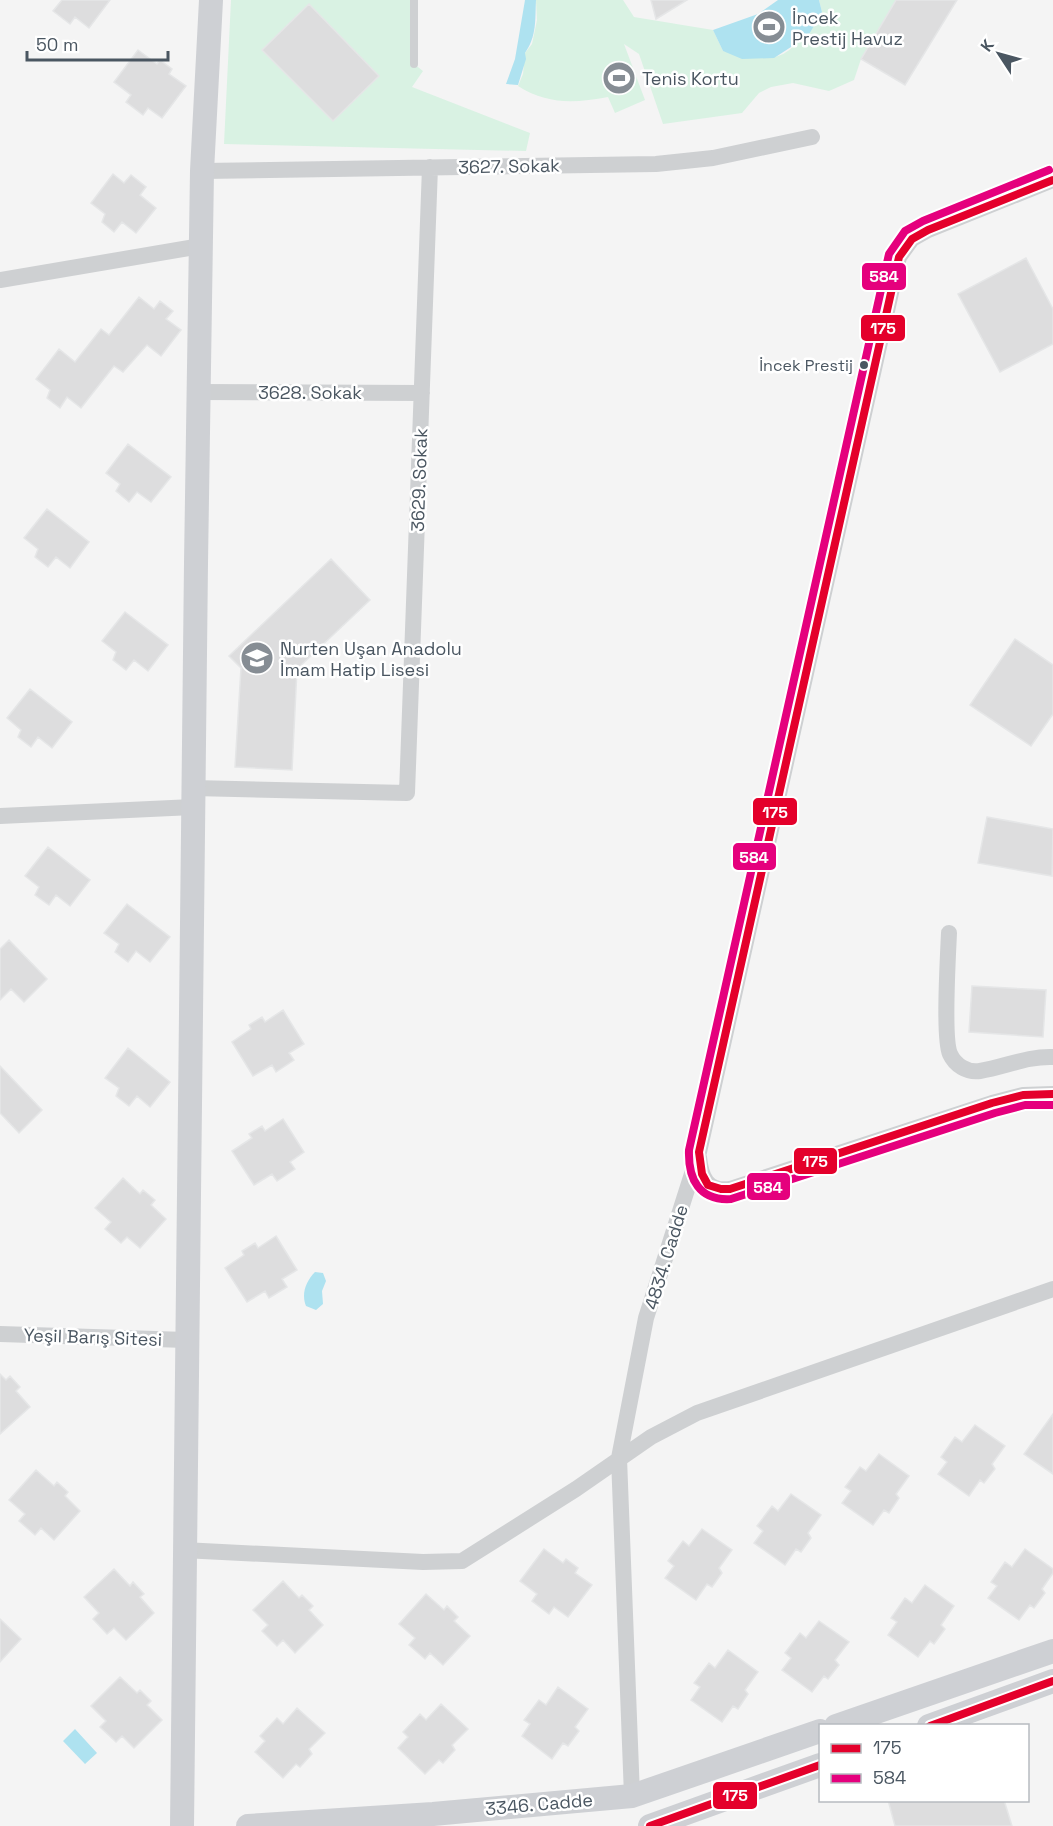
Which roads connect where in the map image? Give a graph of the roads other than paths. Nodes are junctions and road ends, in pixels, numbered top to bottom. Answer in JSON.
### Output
{"nodes":[{"id":1,"x":211,"y":0,"type":"edge"},
{"id":2,"x":414,"y":0,"type":"edge"},
{"id":3,"x":414,"y":64,"type":"dead end"},
{"id":4,"x":813,"y":137,"type":"dead end"},
{"id":5,"x":430,"y":167,"type":"junction"},
{"id":6,"x":202,"y":171,"type":"junction"},
{"id":7,"x":1053,"y":180,"type":"edge"},
{"id":8,"x":201,"y":246,"type":"junction"},
{"id":9,"x":0,"y":280,"type":"edge"},
{"id":10,"x":198,"y":392,"type":"junction"},
{"id":11,"x":422,"y":393,"type":"junction"},
{"id":12,"x":193,"y":798,"type":"junction"},
{"id":13,"x":0,"y":816,"type":"edge"},
{"id":14,"x":949,"y":933,"type":"dead end"},
{"id":15,"x":1053,"y":1057,"type":"edge"},
{"id":16,"x":1053,"y":1094,"type":"edge"},
{"id":17,"x":699,"y":1152,"type":"junction"},
{"id":18,"x":1053,"y":1289,"type":"edge"},
{"id":19,"x":0,"y":1334,"type":"edge"},
{"id":20,"x":186,"y":1340,"type":"junction"},
{"id":21,"x":619,"y":1458,"type":"junction"},
{"id":22,"x":183,"y":1550,"type":"junction"},
{"id":23,"x":1053,"y":1651,"type":"edge"},
{"id":24,"x":1053,"y":1681,"type":"edge"},
{"id":25,"x":839,"y":1724,"type":"edge"},
{"id":26,"x":932,"y":1724,"type":"edge"},
{"id":27,"x":819,"y":1731,"type":"edge"},
{"id":28,"x":819,"y":1765,"type":"edge"},
{"id":29,"x":632,"y":1796,"type":"junction"},
{"id":30,"x":182,"y":1826,"type":"edge"},
{"id":31,"x":248,"y":1826,"type":"edge"},
{"id":32,"x":635,"y":1826,"type":"edge"},
{"id":33,"x":650,"y":1826,"type":"edge"}],
"edges":[{"from":1,"to":6,"type":"street"},
{"from":2,"to":3,"type":"lane"},
{"from":4,"to":5,"type":"street","name":"3627. Sokak"},
{"from":5,"to":6,"type":"street","name":"3627. Sokak"},
{"from":5,"to":11,"type":"street","name":"3629. Sokak"},
{"from":6,"to":8,"type":"street"},
{"from":7,"to":17,"type":"street","name":"4834. Cadde"},
{"from":8,"to":9,"type":"street"},
{"from":8,"to":10,"type":"street"},
{"from":10,"to":11,"type":"street","name":"3628. Sokak"},
{"from":10,"to":12,"type":"street"},
{"from":11,"to":12,"type":"street","name":"3629. Sokak"},
{"from":12,"to":13,"type":"street"},
{"from":12,"to":20,"type":"street"},
{"from":14,"to":15,"type":"street"},
{"from":16,"to":17,"type":"street"},
{"from":17,"to":21,"type":"street","name":"4834. Cadde"},
{"from":18,"to":21,"type":"street"},
{"from":19,"to":20,"type":"street","name":"Yeşil Barış Sitesi"},
{"from":20,"to":22,"type":"street"},
{"from":21,"to":22,"type":"street"},
{"from":21,"to":29,"type":"street","name":"4834. Cadde"},
{"from":22,"to":30,"type":"street"},
{"from":23,"to":25,"type":"street"},
{"from":24,"to":26,"type":"street"},
{"from":27,"to":29,"type":"street","name":"3346. Cadde"},
{"from":28,"to":33,"type":"street"},
{"from":29,"to":31,"type":"street","name":"3346. Cadde"},
{"from":29,"to":32,"type":"street"}]}
